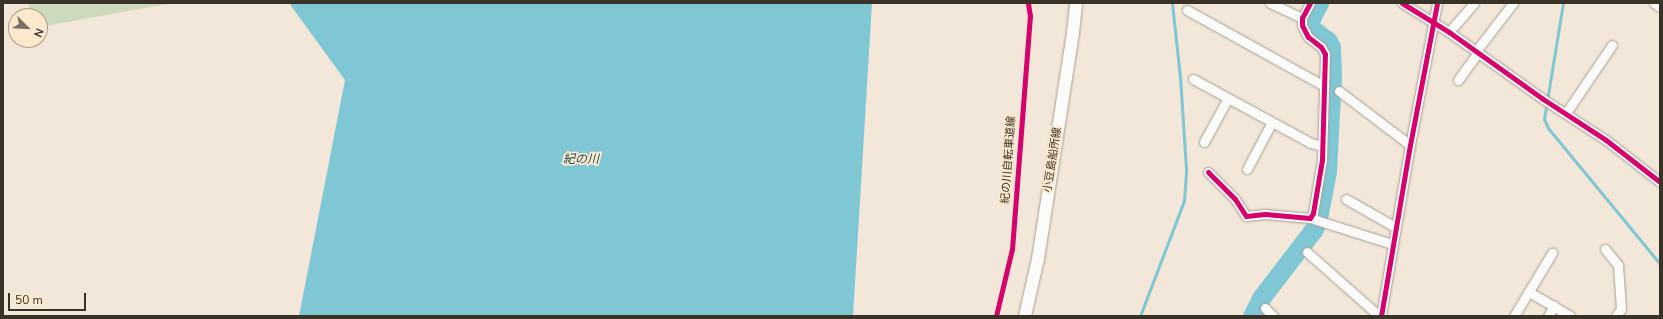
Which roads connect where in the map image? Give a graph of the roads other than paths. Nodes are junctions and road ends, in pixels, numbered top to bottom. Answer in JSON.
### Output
{"nodes":[{"id":1,"x":1076,"y":3,"type":"edge"},
{"id":2,"x":1270,"y":3,"type":"edge"},
{"id":3,"x":1310,"y":3,"type":"edge"},
{"id":4,"x":1402,"y":3,"type":"edge"},
{"id":5,"x":1437,"y":3,"type":"edge"},
{"id":6,"x":1474,"y":3,"type":"edge"},
{"id":7,"x":1513,"y":3,"type":"edge"},
{"id":8,"x":1654,"y":3,"type":"edge"},
{"id":9,"x":1660,"y":7,"type":"edge"},
{"id":10,"x":1187,"y":10,"type":"dead end"},
{"id":11,"x":1302,"y":18,"type":"junction"},
{"id":12,"x":1433,"y":21,"type":"junction"},
{"id":13,"x":1449,"y":32,"type":"junction"},
{"id":14,"x":1612,"y":45,"type":"dead end"},
{"id":15,"x":1477,"y":52,"type":"junction"},
{"id":16,"x":1193,"y":79,"type":"dead end"},
{"id":17,"x":1458,"y":80,"type":"dead end"},
{"id":18,"x":1324,"y":86,"type":"junction"},
{"id":19,"x":1339,"y":91,"type":"dead end"},
{"id":20,"x":1228,"y":98,"type":"junction"},
{"id":21,"x":1566,"y":113,"type":"junction"},
{"id":22,"x":1272,"y":122,"type":"junction"},
{"id":23,"x":1204,"y":142,"type":"dead end"},
{"id":24,"x":1410,"y":145,"type":"junction"},
{"id":25,"x":1322,"y":146,"type":"junction"},
{"id":26,"x":1247,"y":168,"type":"dead end"},
{"id":27,"x":1208,"y":172,"type":"dead end"},
{"id":28,"x":1660,"y":182,"type":"edge"},
{"id":29,"x":1346,"y":199,"type":"dead end"},
{"id":30,"x":1316,"y":219,"type":"junction"},
{"id":31,"x":1395,"y":226,"type":"junction"},
{"id":32,"x":1392,"y":244,"type":"junction"},
{"id":33,"x":1605,"y":249,"type":"dead end"},
{"id":34,"x":1307,"y":252,"type":"dead end"},
{"id":35,"x":1552,"y":253,"type":"dead end"},
{"id":36,"x":1529,"y":292,"type":"junction"},
{"id":37,"x":1554,"y":306,"type":"junction"},
{"id":38,"x":1265,"y":308,"type":"dead end"},
{"id":39,"x":1025,"y":316,"type":"edge"},
{"id":40,"x":1274,"y":316,"type":"edge"},
{"id":41,"x":1380,"y":316,"type":"edge"},
{"id":42,"x":1514,"y":316,"type":"edge"},
{"id":43,"x":1548,"y":316,"type":"edge"},
{"id":44,"x":1570,"y":316,"type":"edge"},
{"id":45,"x":1616,"y":316,"type":"edge"}],
"edges":[{"from":1,"to":39,"type":"main road","name":"小豆島船所線"},
{"from":2,"to":11,"type":"street"},
{"from":3,"to":11,"type":"street"},
{"from":4,"to":12,"type":"street"},
{"from":5,"to":12,"type":"street"},
{"from":6,"to":13,"type":"street"},
{"from":7,"to":15,"type":"street"},
{"from":8,"to":9,"type":"street"},
{"from":10,"to":18,"type":"street"},
{"from":11,"to":18,"type":"street"},
{"from":12,"to":13,"type":"street"},
{"from":12,"to":24,"type":"street"},
{"from":13,"to":15,"type":"street"},
{"from":14,"to":21,"type":"street"},
{"from":15,"to":17,"type":"street"},
{"from":15,"to":21,"type":"street"},
{"from":16,"to":20,"type":"street"},
{"from":18,"to":25,"type":"street"},
{"from":19,"to":24,"type":"street"},
{"from":20,"to":22,"type":"street"},
{"from":20,"to":23,"type":"street"},
{"from":21,"to":28,"type":"street"},
{"from":22,"to":25,"type":"street"},
{"from":22,"to":26,"type":"street"},
{"from":24,"to":31,"type":"street"},
{"from":25,"to":30,"type":"street"},
{"from":27,"to":30,"type":"street"},
{"from":29,"to":31,"type":"street"},
{"from":30,"to":32,"type":"street"},
{"from":31,"to":32,"type":"street"},
{"from":32,"to":41,"type":"street"},
{"from":33,"to":45,"type":"street"},
{"from":34,"to":41,"type":"street"},
{"from":35,"to":36,"type":"street"},
{"from":36,"to":37,"type":"street"},
{"from":36,"to":42,"type":"street"},
{"from":37,"to":43,"type":"street"},
{"from":37,"to":44,"type":"street"},
{"from":38,"to":40,"type":"street"}]}
